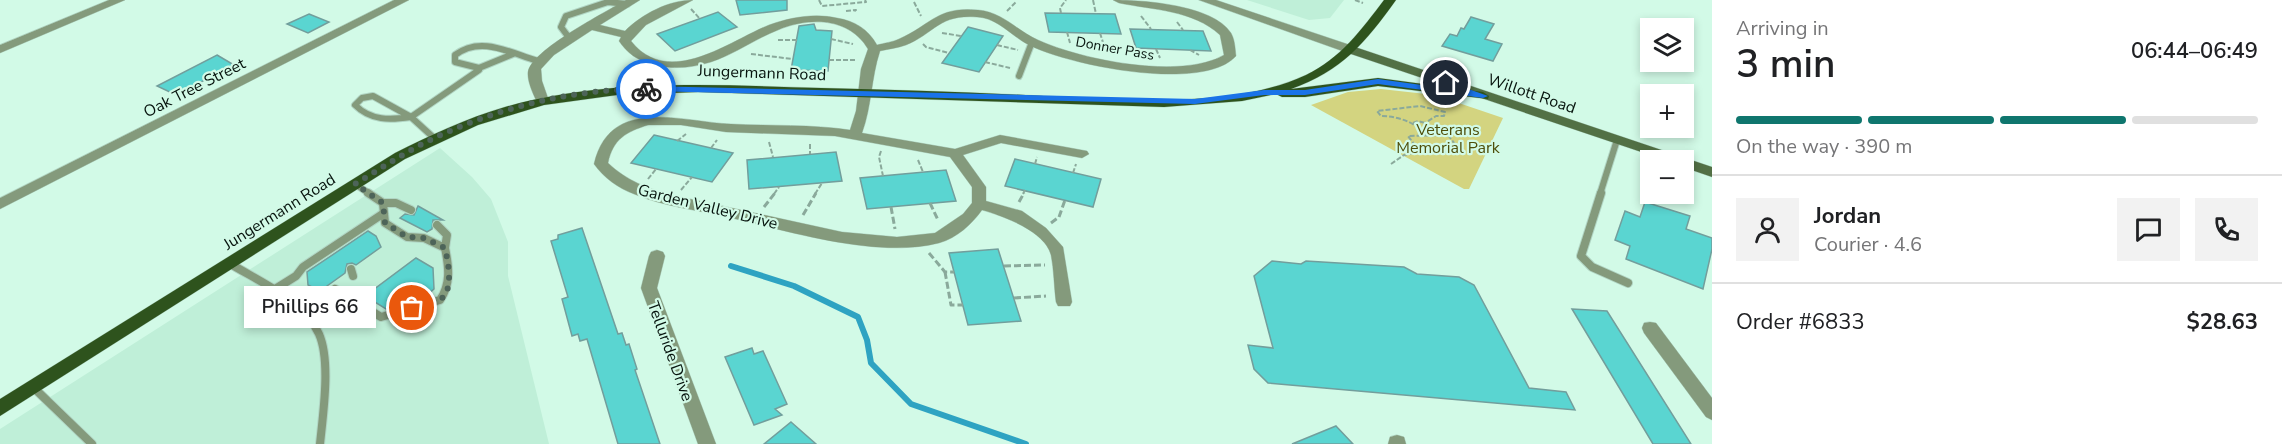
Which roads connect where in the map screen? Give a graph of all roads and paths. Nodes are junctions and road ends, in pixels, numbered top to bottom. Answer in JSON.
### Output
{"nodes":[{"id":1,"x":119,"y":0,"type":"edge"},
{"id":2,"x":403,"y":0,"type":"edge"},
{"id":3,"x":687,"y":0,"type":"edge"},
{"id":4,"x":819,"y":0,"type":"edge"},
{"id":5,"x":865,"y":0,"type":"edge"},
{"id":6,"x":1066,"y":0,"type":"edge"},
{"id":7,"x":1093,"y":0,"type":"edge"},
{"id":8,"x":1119,"y":0,"type":"edge"},
{"id":9,"x":1205,"y":0,"type":"edge"},
{"id":10,"x":1355,"y":0,"type":"edge"},
{"id":11,"x":1390,"y":0,"type":"edge"},
{"id":12,"x":631,"y":2,"type":"edge"},
{"id":13,"x":914,"y":2,"type":"dead end"},
{"id":14,"x":1363,"y":3,"type":"dead end"},
{"id":15,"x":1061,"y":13,"type":"dead end"},
{"id":16,"x":1096,"y":14,"type":"dead end"},
{"id":17,"x":932,"y":21,"type":"junction"},
{"id":18,"x":591,"y":26,"type":"junction"},
{"id":19,"x":627,"y":35,"type":"junction"},
{"id":20,"x":912,"y":35,"type":"junction"},
{"id":21,"x":570,"y":39,"type":"junction"},
{"id":22,"x":997,"y":45,"type":"dead end"},
{"id":23,"x":1030,"y":47,"type":"junction"},
{"id":24,"x":0,"y":49,"type":"edge"},
{"id":25,"x":733,"y":49,"type":"junction"},
{"id":26,"x":1352,"y":50,"type":"junction"},
{"id":27,"x":949,"y":53,"type":"dead end"},
{"id":28,"x":513,"y":54,"type":"junction"},
{"id":29,"x":873,"y":54,"type":"junction"},
{"id":30,"x":793,"y":59,"type":"dead end"},
{"id":31,"x":829,"y":60,"type":"dead end"},
{"id":32,"x":538,"y":61,"type":"junction"},
{"id":33,"x":985,"y":62,"type":"dead end"},
{"id":34,"x":479,"y":70,"type":"junction"},
{"id":35,"x":1020,"y":73,"type":"joint"},
{"id":36,"x":1264,"y":92,"type":"junction"},
{"id":37,"x":866,"y":93,"type":"junction"},
{"id":38,"x":1483,"y":96,"type":"junction"},
{"id":39,"x":543,"y":100,"type":"junction"},
{"id":40,"x":1431,"y":109,"type":"junction"},
{"id":41,"x":1383,"y":110,"type":"junction"},
{"id":42,"x":1389,"y":115,"type":"junction"},
{"id":43,"x":1436,"y":116,"type":"junction"},
{"id":44,"x":411,"y":117,"type":"junction"},
{"id":45,"x":1413,"y":123,"type":"junction"},
{"id":46,"x":1425,"y":123,"type":"junction"},
{"id":47,"x":1423,"y":129,"type":"junction"},
{"id":48,"x":855,"y":134,"type":"junction"},
{"id":49,"x":1428,"y":136,"type":"junction"},
{"id":50,"x":434,"y":138,"type":"junction"},
{"id":51,"x":1617,"y":140,"type":"junction"},
{"id":52,"x":884,"y":141,"type":"junction"},
{"id":53,"x":1648,"y":150,"type":"edge"},
{"id":54,"x":1420,"y":152,"type":"junction"},
{"id":55,"x":955,"y":153,"type":"junction"},
{"id":56,"x":1082,"y":154,"type":"dead end"},
{"id":57,"x":1391,"y":164,"type":"dead end"},
{"id":58,"x":1694,"y":166,"type":"edge"},
{"id":59,"x":1712,"y":172,"type":"edge"},
{"id":60,"x":883,"y":176,"type":"dead end"},
{"id":61,"x":822,"y":183,"type":"dead end"},
{"id":62,"x":355,"y":184,"type":"junction"},
{"id":63,"x":779,"y":187,"type":"dead end"},
{"id":64,"x":1065,"y":200,"type":"dead end"},
{"id":65,"x":383,"y":203,"type":"junction"},
{"id":66,"x":0,"y":204,"type":"edge"},
{"id":67,"x":979,"y":204,"type":"junction"},
{"id":68,"x":891,"y":207,"type":"dead end"},
{"id":69,"x":411,"y":210,"type":"dead end"},
{"id":70,"x":384,"y":213,"type":"junction"},
{"id":71,"x":755,"y":220,"type":"junction"},
{"id":72,"x":437,"y":225,"type":"dead end"},
{"id":73,"x":795,"y":228,"type":"junction"},
{"id":74,"x":1041,"y":232,"type":"junction"},
{"id":75,"x":897,"y":242,"type":"junction"},
{"id":76,"x":445,"y":248,"type":"junction"},
{"id":77,"x":657,"y":256,"type":"dead end"},
{"id":78,"x":930,"y":256,"type":"dead end"},
{"id":79,"x":230,"y":263,"type":"junction"},
{"id":80,"x":1059,"y":264,"type":"junction"},
{"id":81,"x":1004,"y":266,"type":"dead end"},
{"id":82,"x":945,"y":272,"type":"junction"},
{"id":83,"x":954,"y":272,"type":"dead end"},
{"id":84,"x":1628,"y":283,"type":"dead end"},
{"id":85,"x":335,"y":289,"type":"dead end"},
{"id":86,"x":272,"y":291,"type":"junction"},
{"id":87,"x":1014,"y":298,"type":"dead end"},
{"id":88,"x":1063,"y":299,"type":"joint"},
{"id":89,"x":963,"y":304,"type":"dead end"},
{"id":90,"x":1650,"y":328,"type":"dead end"},
{"id":91,"x":33,"y":387,"type":"junction"},
{"id":92,"x":0,"y":408,"type":"edge"},
{"id":93,"x":1712,"y":412,"type":"edge"},
{"id":94,"x":92,"y":444,"type":"edge"},
{"id":95,"x":319,"y":444,"type":"edge"},
{"id":96,"x":706,"y":444,"type":"edge"}],
"edges":[{"from":1,"to":24,"type":"street"},
{"from":2,"to":66,"type":"street","name":"Oak Tree Street"},
{"from":3,"to":19,"type":"street"},
{"from":4,"to":5,"type":"path"},
{"from":6,"to":15,"type":"path"},
{"from":7,"to":16,"type":"path"},
{"from":8,"to":23,"type":"street","name":"Donner Pass"},
{"from":9,"to":26,"type":"street","name":"Willott Road"},
{"from":10,"to":14,"type":"path"},
{"from":11,"to":26,"type":"main road","name":"Jungermann Road"},
{"from":12,"to":18,"type":"street"},
{"from":12,"to":21,"type":"lane"},
{"from":13,"to":17,"type":"path"},
{"from":17,"to":20,"type":"street","name":"Donner Pass"},
{"from":17,"to":23,"type":"street","name":"Donner Pass"},
{"from":18,"to":19,"type":"street"},
{"from":18,"to":21,"type":"street"},
{"from":19,"to":25,"type":"street"},
{"from":20,"to":27,"type":"path"},
{"from":20,"to":29,"type":"street","name":"Donner Pass"},
{"from":21,"to":32,"type":"street"},
{"from":22,"to":23,"type":"path"},
{"from":23,"to":35,"type":"lane"},
{"from":25,"to":29,"type":"street"},
{"from":25,"to":30,"type":"path"},
{"from":26,"to":36,"type":"main road","name":"Jungermann Road"},
{"from":26,"to":38,"type":"main road","name":"Willott Road"},
{"from":28,"to":32,"type":"lane"},
{"from":28,"to":34,"type":"lane"},
{"from":28,"to":34,"type":"lane"},
{"from":29,"to":31,"type":"path"},
{"from":29,"to":37,"type":"street"},
{"from":32,"to":39,"type":"street"},
{"from":33,"to":35,"type":"path"},
{"from":34,"to":44,"type":"lane"},
{"from":36,"to":37,"type":"main road","name":"Jungermann Road"},
{"from":36,"to":38,"type":"main road"},
{"from":37,"to":39,"type":"main road","name":"Jungermann Road"},
{"from":37,"to":48,"type":"street"},
{"from":38,"to":51,"type":"main road","name":"Willott Road"},
{"from":39,"to":50,"type":"main road","name":"Jungermann Road"},
{"from":40,"to":41,"type":"path"},
{"from":40,"to":43,"type":"path"},
{"from":40,"to":43,"type":"path"},
{"from":41,"to":42,"type":"path"},
{"from":41,"to":42,"type":"path"},
{"from":42,"to":45,"type":"path"},
{"from":43,"to":46,"type":"path"},
{"from":44,"to":44,"type":"lane"},
{"from":44,"to":50,"type":"lane"},
{"from":45,"to":46,"type":"path"},
{"from":45,"to":47,"type":"path"},
{"from":46,"to":47,"type":"path"},
{"from":47,"to":49,"type":"path"},
{"from":48,"to":52,"type":"street","name":"Garden Valley Drive"},
{"from":48,"to":71,"type":"street","name":"Garden Valley Drive"},
{"from":49,"to":54,"type":"path"},
{"from":49,"to":54,"type":"path"},
{"from":50,"to":62,"type":"main road","name":"Jungermann Road"},
{"from":51,"to":53,"type":"main road","name":"Willott Road"},
{"from":51,"to":84,"type":"lane"},
{"from":52,"to":55,"type":"street","name":"Garden Valley Drive"},
{"from":52,"to":60,"type":"path"},
{"from":54,"to":57,"type":"path"},
{"from":55,"to":56,"type":"street","name":"Garden Valley Drive"},
{"from":55,"to":67,"type":"street"},
{"from":58,"to":59,"type":"main road"},
{"from":61,"to":73,"type":"path"},
{"from":62,"to":65,"type":"lane"},
{"from":62,"to":79,"type":"main road","name":"Jungermann Road"},
{"from":63,"to":71,"type":"path"},
{"from":64,"to":74,"type":"path"},
{"from":65,"to":69,"type":"lane"},
{"from":65,"to":70,"type":"lane"},
{"from":67,"to":74,"type":"street"},
{"from":67,"to":75,"type":"street","name":"Garden Valley Drive"},
{"from":68,"to":75,"type":"path"},
{"from":70,"to":76,"type":"lane"},
{"from":70,"to":86,"type":"lane"},
{"from":71,"to":73,"type":"street","name":"Garden Valley Drive"},
{"from":72,"to":76,"type":"lane"},
{"from":73,"to":75,"type":"street","name":"Garden Valley Drive"},
{"from":74,"to":80,"type":"street"},
{"from":76,"to":85,"type":"lane"},
{"from":77,"to":96,"type":"street","name":"Telluride Drive"},
{"from":78,"to":82,"type":"path"},
{"from":79,"to":86,"type":"lane"},
{"from":79,"to":91,"type":"main road","name":"Jungermann Road"},
{"from":80,"to":81,"type":"path"},
{"from":80,"to":88,"type":"street"},
{"from":82,"to":83,"type":"path"},
{"from":82,"to":89,"type":"path"},
{"from":86,"to":95,"type":"lane"},
{"from":87,"to":88,"type":"path"},
{"from":90,"to":93,"type":"street"},
{"from":91,"to":92,"type":"main road","name":"Jungermann Road"},
{"from":91,"to":94,"type":"lane"}]}
